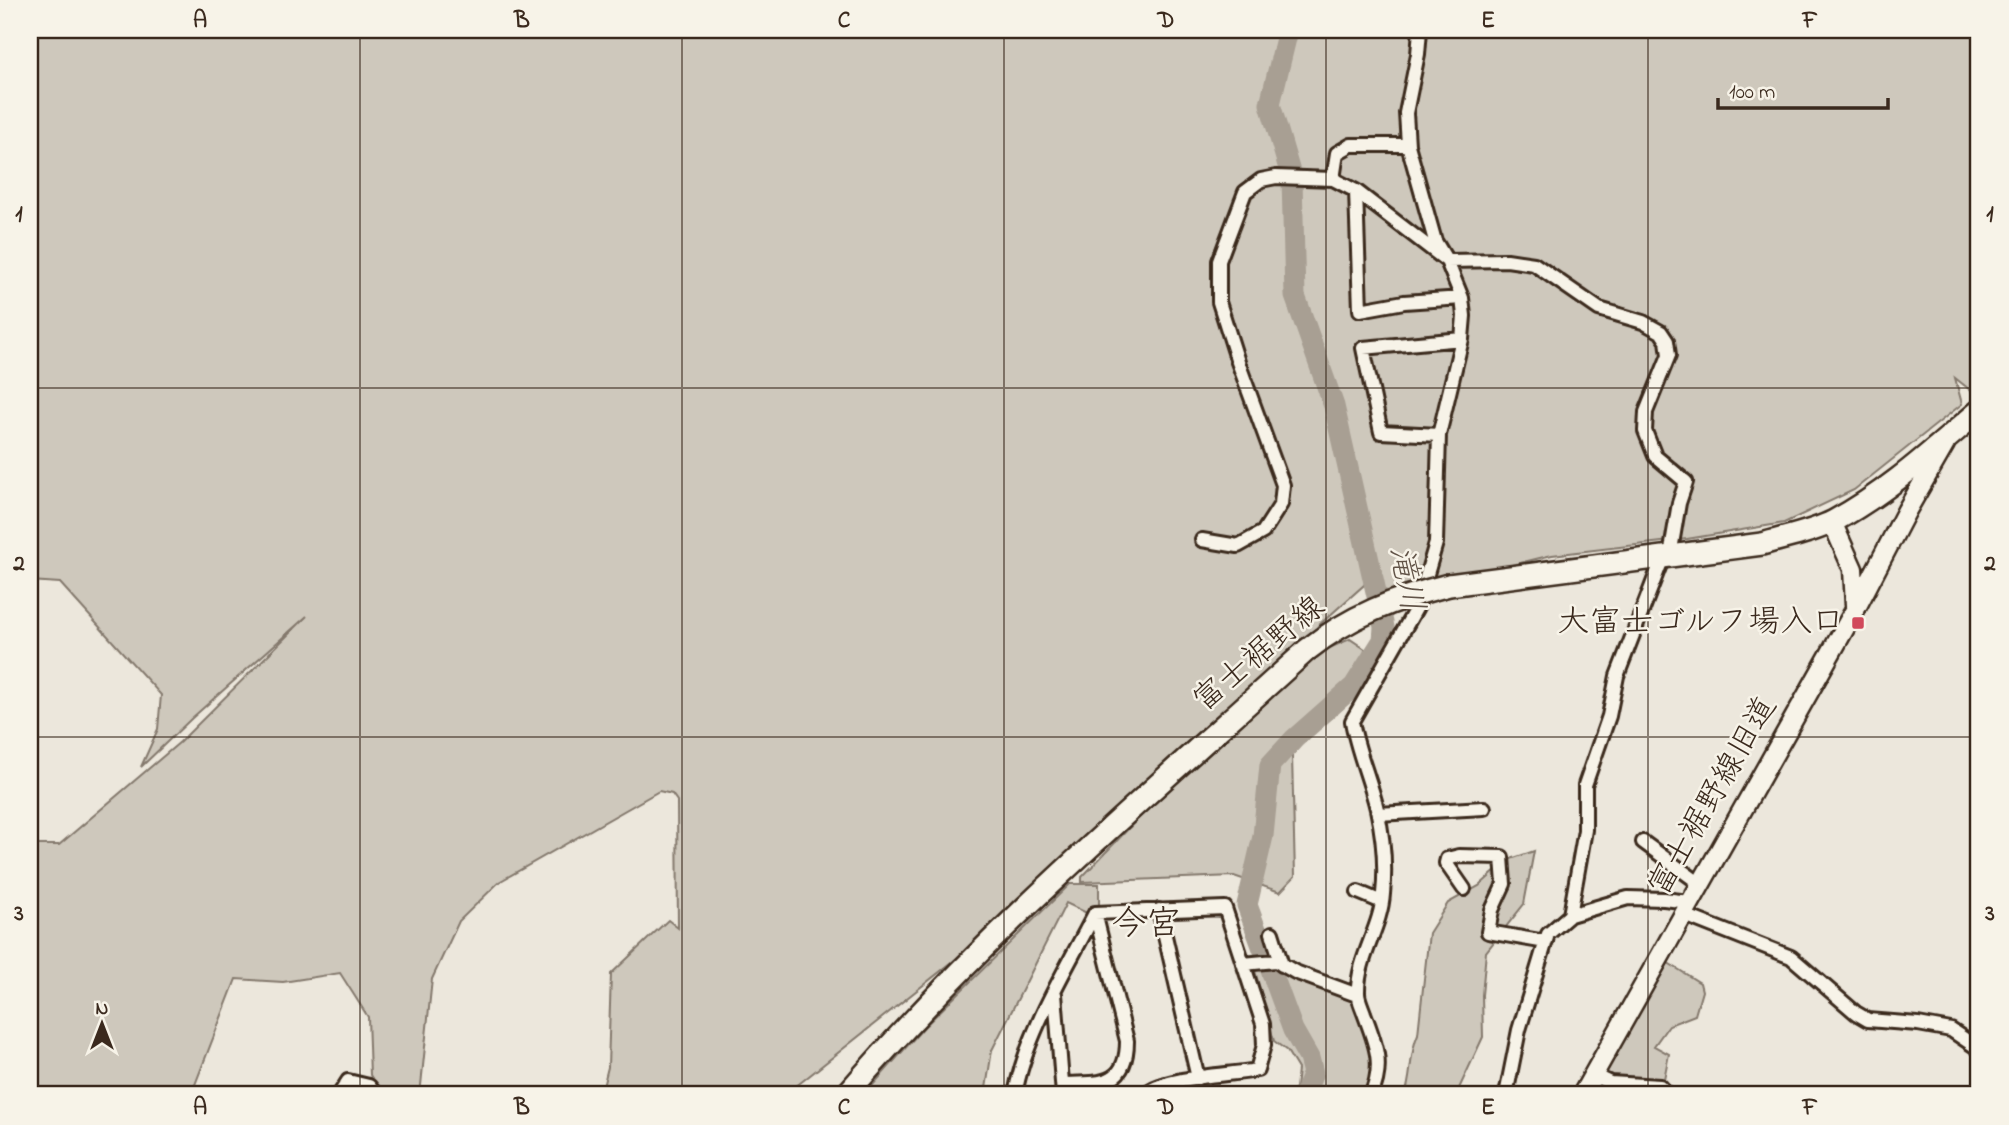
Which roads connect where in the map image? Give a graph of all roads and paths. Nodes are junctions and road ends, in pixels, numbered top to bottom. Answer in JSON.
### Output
{"nodes":[{"id":1,"x":1420,"y":30,"type":"edge"},
{"id":2,"x":1408,"y":145,"type":"junction"},
{"id":3,"x":1333,"y":179,"type":"junction"},
{"id":4,"x":1356,"y":191,"type":"junction"},
{"id":5,"x":1447,"y":261,"type":"junction"},
{"id":6,"x":1462,"y":298,"type":"junction"},
{"id":7,"x":1462,"y":339,"type":"junction"},
{"id":8,"x":1978,"y":416,"type":"edge"},
{"id":9,"x":1439,"y":435,"type":"junction"},
{"id":10,"x":1951,"y":435,"type":"junction"},
{"id":11,"x":1832,"y":522,"type":"junction"},
{"id":12,"x":1202,"y":540,"type":"dead end"},
{"id":13,"x":1666,"y":557,"type":"junction"},
{"id":14,"x":1855,"y":610,"type":"junction"},
{"id":15,"x":1484,"y":808,"type":"dead end"},
{"id":16,"x":1378,"y":814,"type":"junction"},
{"id":17,"x":1643,"y":842,"type":"dead end"},
{"id":18,"x":1699,"y":883,"type":"junction"},
{"id":19,"x":1464,"y":889,"type":"dead end"},
{"id":20,"x":1358,"y":892,"type":"dead end"},
{"id":21,"x":1382,"y":902,"type":"junction"},
{"id":22,"x":1685,"y":908,"type":"junction"},
{"id":23,"x":1159,"y":910,"type":"junction"},
{"id":24,"x":1095,"y":913,"type":"junction"},
{"id":25,"x":1570,"y":915,"type":"junction"},
{"id":26,"x":1272,"y":933,"type":"dead end"},
{"id":27,"x":1546,"y":942,"type":"junction"},
{"id":28,"x":1248,"y":963,"type":"junction"},
{"id":29,"x":1279,"y":963,"type":"junction"},
{"id":30,"x":1055,"y":993,"type":"junction"},
{"id":31,"x":1357,"y":995,"type":"junction"},
{"id":32,"x":1979,"y":1049,"type":"edge"},
{"id":33,"x":1593,"y":1075,"type":"junction"},
{"id":34,"x":1198,"y":1078,"type":"junction"},
{"id":35,"x":1063,"y":1089,"type":"edge"},
{"id":36,"x":339,"y":1095,"type":"edge"},
{"id":37,"x":376,"y":1095,"type":"edge"},
{"id":38,"x":846,"y":1095,"type":"edge"},
{"id":39,"x":1015,"y":1095,"type":"edge"},
{"id":40,"x":1144,"y":1095,"type":"edge"},
{"id":41,"x":1371,"y":1095,"type":"edge"},
{"id":42,"x":1506,"y":1095,"type":"edge"},
{"id":43,"x":1582,"y":1095,"type":"edge"},
{"id":44,"x":1668,"y":1095,"type":"edge"}],
"edges":[{"from":1,"to":2,"type":"street"},
{"from":2,"to":3,"type":"street"},
{"from":2,"to":5,"type":"street"},
{"from":3,"to":4,"type":"street"},
{"from":3,"to":12,"type":"street"},
{"from":4,"to":5,"type":"street"},
{"from":4,"to":6,"type":"street"},
{"from":5,"to":6,"type":"street"},
{"from":5,"to":13,"type":"street"},
{"from":6,"to":7,"type":"street"},
{"from":7,"to":9,"type":"street"},
{"from":7,"to":9,"type":"street"},
{"from":8,"to":10,"type":"main road","name":"富士裾野線"},
{"from":9,"to":16,"type":"street"},
{"from":10,"to":11,"type":"main road","name":"富士裾野線"},
{"from":10,"to":14,"type":"street","name":"富士裾野線旧道"},
{"from":11,"to":13,"type":"main road","name":"富士裾野線"},
{"from":11,"to":14,"type":"street"},
{"from":13,"to":25,"type":"street"},
{"from":13,"to":38,"type":"main road","name":"富士裾野線","bridge":true},
{"from":14,"to":18,"type":"street","name":"富士裾野線旧道"},
{"from":15,"to":16,"type":"street"},
{"from":16,"to":21,"type":"street"},
{"from":17,"to":18,"type":"street"},
{"from":18,"to":22,"type":"street","name":"富士裾野線旧道"},
{"from":19,"to":27,"type":"street"},
{"from":20,"to":21,"type":"street"},
{"from":21,"to":31,"type":"street"},
{"from":22,"to":25,"type":"street"},
{"from":22,"to":32,"type":"street"},
{"from":22,"to":33,"type":"street","name":"富士裾野線旧道"},
{"from":23,"to":24,"type":"street"},
{"from":23,"to":28,"type":"street"},
{"from":23,"to":34,"type":"street"},
{"from":24,"to":30,"type":"street"},
{"from":24,"to":35,"type":"street"},
{"from":25,"to":27,"type":"street"},
{"from":26,"to":29,"type":"street"},
{"from":27,"to":42,"type":"street"},
{"from":28,"to":29,"type":"street"},
{"from":28,"to":34,"type":"street"},
{"from":29,"to":31,"type":"street"},
{"from":30,"to":35,"type":"street"},
{"from":30,"to":39,"type":"street"},
{"from":31,"to":41,"type":"street"},
{"from":33,"to":43,"type":"street","name":"富士裾野線旧道"},
{"from":33,"to":44,"type":"street"},
{"from":34,"to":40,"type":"street"},
{"from":36,"to":37,"type":"street"}]}
